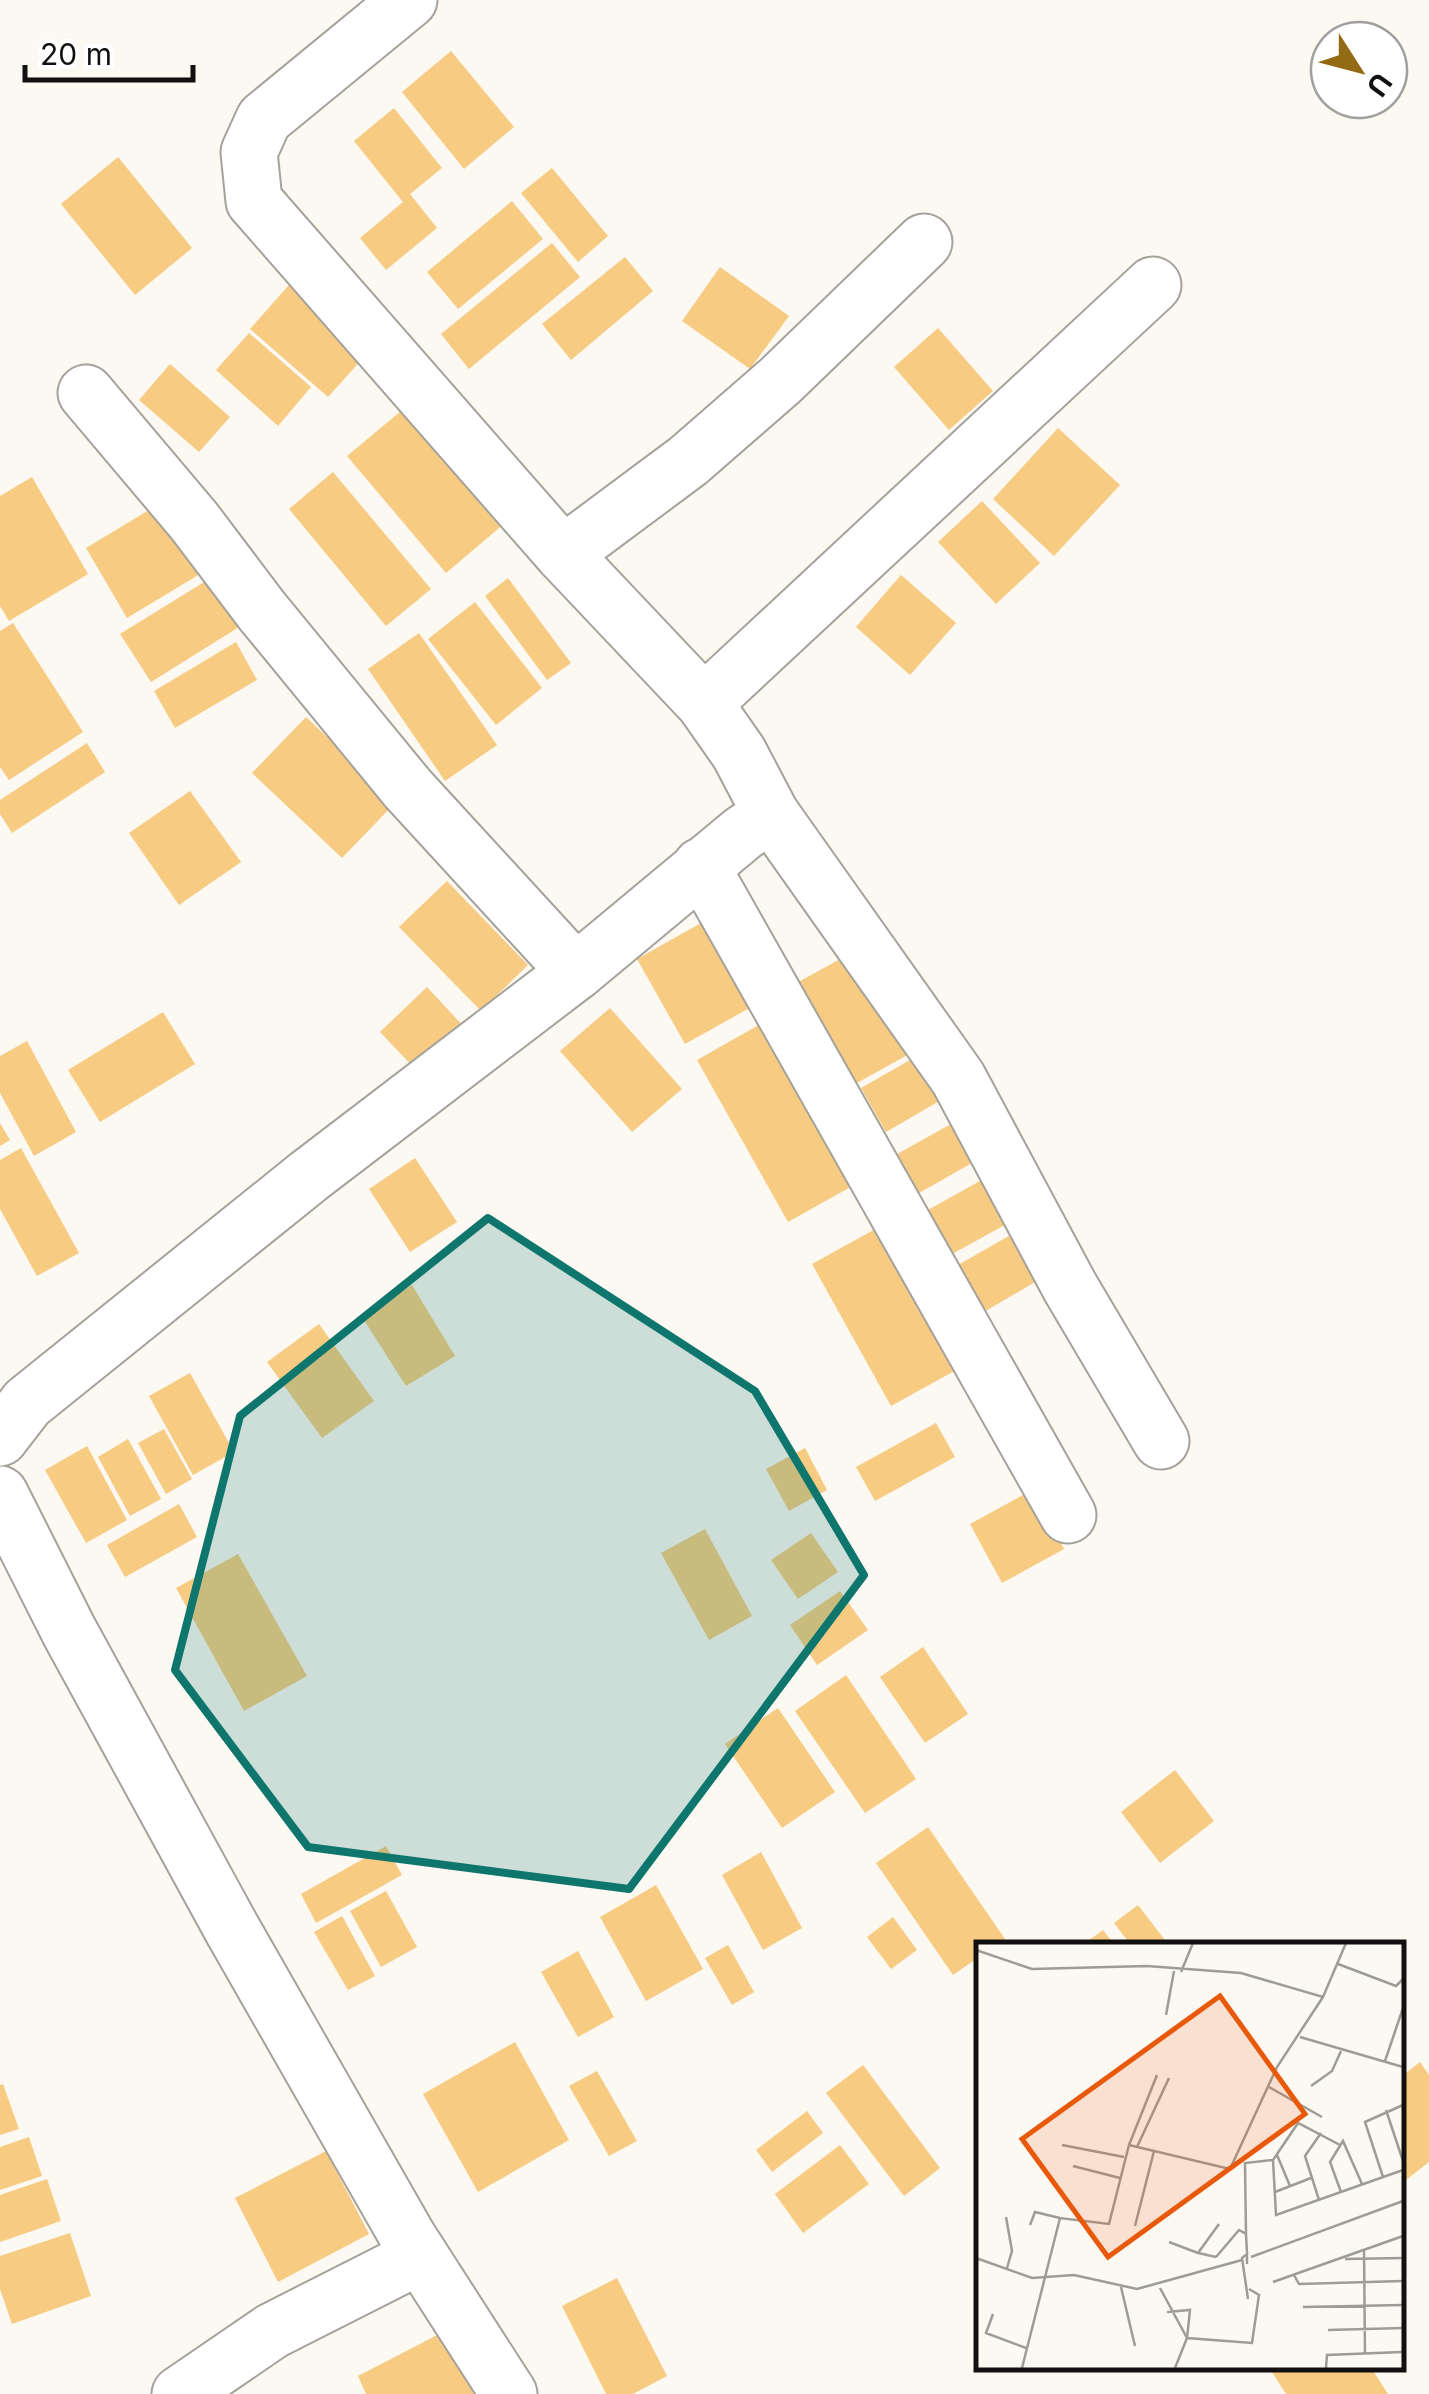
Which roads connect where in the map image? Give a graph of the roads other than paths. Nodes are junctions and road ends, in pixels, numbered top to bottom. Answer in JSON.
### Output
{"nodes":[{"id":1,"x":408,"y":0,"type":"edge"},
{"id":2,"x":924,"y":242,"type":"dead end"},
{"id":3,"x":1153,"y":285,"type":"dead end"},
{"id":4,"x":86,"y":393,"type":"dead end"},
{"id":5,"x":563,"y":554,"type":"junction"},
{"id":6,"x":704,"y":703,"type":"junction"},
{"id":7,"x":771,"y":814,"type":"junction"},
{"id":8,"x":702,"y":866,"type":"junction"},
{"id":9,"x":576,"y":972,"type":"junction"},
{"id":10,"x":0,"y":1438,"type":"edge"},
{"id":11,"x":1161,"y":1441,"type":"dead end"},
{"id":12,"x":0,"y":1494,"type":"edge"},
{"id":13,"x":1068,"y":1515,"type":"dead end"},
{"id":14,"x":420,"y":2256,"type":"junction"},
{"id":15,"x":180,"y":2394,"type":"edge"},
{"id":16,"x":509,"y":2394,"type":"edge"}],
"edges":[{"from":1,"to":5,"type":"street"},
{"from":2,"to":5,"type":"street"},
{"from":3,"to":6,"type":"street"},
{"from":4,"to":9,"type":"street"},
{"from":5,"to":6,"type":"street"},
{"from":6,"to":7,"type":"street"},
{"from":7,"to":8,"type":"street"},
{"from":7,"to":11,"type":"street"},
{"from":8,"to":9,"type":"street"},
{"from":8,"to":13,"type":"street"},
{"from":9,"to":10,"type":"street"},
{"from":12,"to":14,"type":"street"},
{"from":14,"to":15,"type":"street"},
{"from":14,"to":16,"type":"street"}]}
